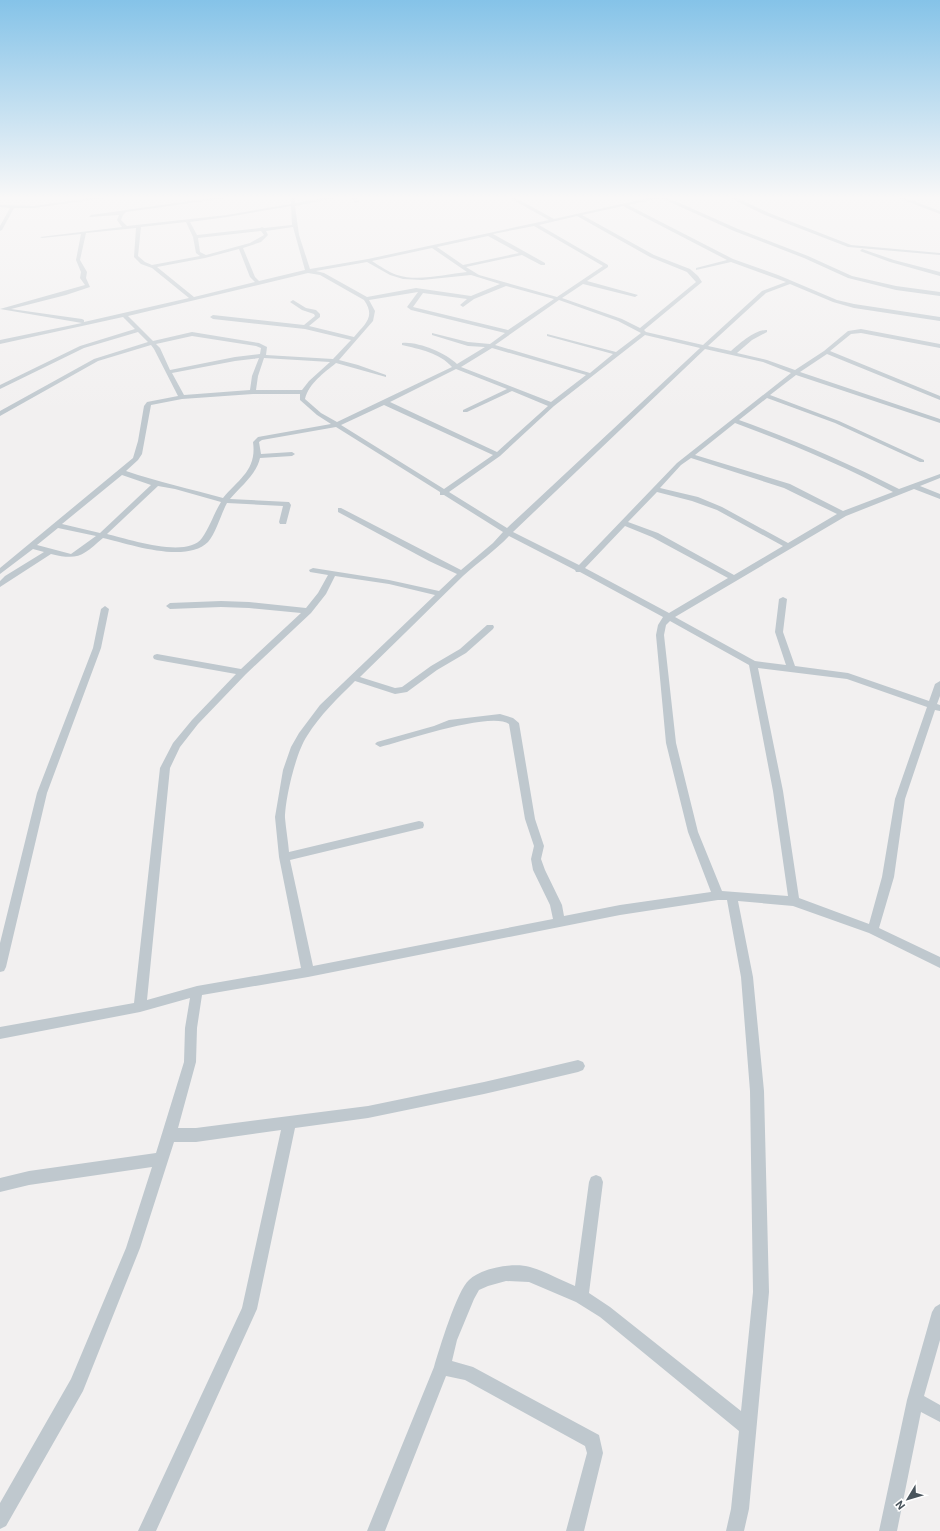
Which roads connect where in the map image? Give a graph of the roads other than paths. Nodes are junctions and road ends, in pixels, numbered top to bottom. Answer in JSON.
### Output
{"nodes":[{"id":1,"x":82,"y":268,"type":"edge"},
{"id":2,"x":155,"y":268,"type":"edge"},
{"id":3,"x":249,"y":268,"type":"edge"},
{"id":4,"x":322,"y":268,"type":"edge"},
{"id":5,"x":383,"y":268,"type":"edge"},
{"id":6,"x":464,"y":268,"type":"edge"},
{"id":7,"x":603,"y":268,"type":"edge"},
{"id":8,"x":681,"y":268,"type":"edge"},
{"id":9,"x":754,"y":268,"type":"edge"},
{"id":10,"x":831,"y":268,"type":"edge"},
{"id":11,"x":919,"y":268,"type":"edge"},
{"id":12,"x":308,"y":271,"type":"junction"},
{"id":13,"x":471,"y":273,"type":"junction"},
{"id":14,"x":940,"y":274,"type":"edge"},
{"id":15,"x":584,"y":282,"type":"junction"},
{"id":16,"x":791,"y":282,"type":"junction"},
{"id":17,"x":258,"y":283,"type":"junction"},
{"id":18,"x":504,"y":284,"type":"junction"},
{"id":19,"x":422,"y":291,"type":"junction"},
{"id":20,"x":940,"y":294,"type":"edge"},
{"id":21,"x":635,"y":295,"type":"dead end"},
{"id":22,"x":193,"y":298,"type":"junction"},
{"id":23,"x":472,"y":298,"type":"junction"},
{"id":24,"x":366,"y":299,"type":"junction"},
{"id":25,"x":560,"y":299,"type":"junction"},
{"id":26,"x":293,"y":302,"type":"dead end"},
{"id":27,"x":462,"y":305,"type":"dead end"},
{"id":28,"x":2,"y":309,"type":"edge"},
{"id":29,"x":124,"y":315,"type":"junction"},
{"id":30,"x":213,"y":317,"type":"dead end"},
{"id":31,"x":940,"y":319,"type":"edge"},
{"id":32,"x":90,"y":322,"type":"junction"},
{"id":33,"x":305,"y":327,"type":"junction"},
{"id":34,"x":138,"y":330,"type":"junction"},
{"id":35,"x":643,"y":331,"type":"junction"},
{"id":36,"x":765,"y":331,"type":"dead end"},
{"id":37,"x":509,"y":332,"type":"junction"},
{"id":38,"x":434,"y":334,"type":"dead end"},
{"id":39,"x":549,"y":335,"type":"dead end"},
{"id":40,"x":355,"y":339,"type":"junction"},
{"id":41,"x":0,"y":342,"type":"edge"},
{"id":42,"x":152,"y":342,"type":"junction"},
{"id":43,"x":404,"y":344,"type":"dead end"},
{"id":44,"x":491,"y":346,"type":"junction"},
{"id":45,"x":704,"y":346,"type":"junction"},
{"id":46,"x":940,"y":346,"type":"edge"},
{"id":47,"x":734,"y":352,"type":"junction"},
{"id":48,"x":826,"y":352,"type":"junction"},
{"id":49,"x":618,"y":354,"type":"junction"},
{"id":50,"x":262,"y":356,"type":"junction"},
{"id":51,"x":334,"y":361,"type":"junction"},
{"id":52,"x":456,"y":367,"type":"junction"},
{"id":53,"x":168,"y":372,"type":"junction"},
{"id":54,"x":796,"y":372,"type":"junction"},
{"id":55,"x":591,"y":375,"type":"junction"},
{"id":56,"x":384,"y":376,"type":"dead end"},
{"id":57,"x":0,"y":387,"type":"edge"},
{"id":58,"x":512,"y":389,"type":"junction"},
{"id":59,"x":253,"y":392,"type":"junction"},
{"id":60,"x":303,"y":392,"type":"junction"},
{"id":61,"x":767,"y":396,"type":"junction"},
{"id":62,"x":182,"y":397,"type":"junction"},
{"id":63,"x":940,"y":398,"type":"edge"},
{"id":64,"x":384,"y":402,"type":"junction"},
{"id":65,"x":552,"y":405,"type":"junction"},
{"id":66,"x":465,"y":411,"type":"dead end"},
{"id":67,"x":0,"y":414,"type":"edge"},
{"id":68,"x":735,"y":421,"type":"junction"},
{"id":69,"x":940,"y":421,"type":"edge"},
{"id":70,"x":336,"y":425,"type":"junction"},
{"id":71,"x":292,"y":454,"type":"dead end"},
{"id":72,"x":498,"y":455,"type":"junction"},
{"id":73,"x":258,"y":456,"type":"junction"},
{"id":74,"x":690,"y":456,"type":"junction"},
{"id":75,"x":922,"y":461,"type":"dead end"},
{"id":76,"x":121,"y":472,"type":"junction"},
{"id":77,"x":940,"y":476,"type":"edge"},
{"id":78,"x":156,"y":484,"type":"junction"},
{"id":79,"x":913,"y":486,"type":"junction"},
{"id":80,"x":656,"y":489,"type":"junction"},
{"id":81,"x":898,"y":491,"type":"junction"},
{"id":82,"x":443,"y":493,"type":"junction"},
{"id":83,"x":940,"y":497,"type":"edge"},
{"id":84,"x":225,"y":501,"type":"junction"},
{"id":85,"x":341,"y":510,"type":"dead end"},
{"id":86,"x":843,"y":514,"type":"junction"},
{"id":87,"x":283,"y":522,"type":"dead end"},
{"id":88,"x":624,"y":523,"type":"junction"},
{"id":89,"x":56,"y":525,"type":"junction"},
{"id":90,"x":508,"y":532,"type":"junction"},
{"id":91,"x":102,"y":535,"type":"junction"},
{"id":92,"x":33,"y":546,"type":"junction"},
{"id":93,"x":788,"y":546,"type":"junction"},
{"id":94,"x":51,"y":551,"type":"junction"},
{"id":95,"x":313,"y":570,"type":"dead end"},
{"id":96,"x":579,"y":570,"type":"junction"},
{"id":97,"x":0,"y":572,"type":"edge"},
{"id":98,"x":333,"y":573,"type":"junction"},
{"id":99,"x":462,"y":573,"type":"junction"},
{"id":100,"x":4,"y":577,"type":"edge"},
{"id":101,"x":734,"y":578,"type":"junction"},
{"id":102,"x":0,"y":585,"type":"edge"},
{"id":103,"x":442,"y":594,"type":"junction"},
{"id":104,"x":783,"y":599,"type":"dead end"},
{"id":105,"x":170,"y":606,"type":"dead end"},
{"id":106,"x":105,"y":609,"type":"dead end"},
{"id":107,"x":308,"y":611,"type":"junction"},
{"id":108,"x":668,"y":617,"type":"junction"},
{"id":109,"x":490,"y":627,"type":"dead end"},
{"id":110,"x":157,"y":657,"type":"dead end"},
{"id":111,"x":753,"y":664,"type":"junction"},
{"id":112,"x":791,"y":668,"type":"junction"},
{"id":113,"x":243,"y":672,"type":"junction"},
{"id":114,"x":355,"y":678,"type":"junction"},
{"id":115,"x":940,"y":684,"type":"edge"},
{"id":116,"x":936,"y":707,"type":"edge"},
{"id":117,"x":380,"y":744,"type":"dead end"},
{"id":118,"x":419,"y":825,"type":"dead end"},
{"id":119,"x":284,"y":857,"type":"junction"},
{"id":120,"x":725,"y":896,"type":"junction"},
{"id":121,"x":794,"y":901,"type":"junction"},
{"id":122,"x":560,"y":923,"type":"junction"},
{"id":123,"x":873,"y":930,"type":"junction"},
{"id":124,"x":940,"y":962,"type":"edge"},
{"id":125,"x":0,"y":967,"type":"edge"},
{"id":126,"x":308,"y":972,"type":"junction"},
{"id":127,"x":197,"y":991,"type":"junction"},
{"id":128,"x":140,"y":1007,"type":"junction"},
{"id":129,"x":0,"y":1034,"type":"edge"},
{"id":130,"x":578,"y":1066,"type":"dead end"},
{"id":131,"x":289,"y":1124,"type":"junction"},
{"id":132,"x":169,"y":1135,"type":"junction"},
{"id":133,"x":162,"y":1159,"type":"junction"},
{"id":134,"x":596,"y":1182,"type":"dead end"},
{"id":135,"x":0,"y":1185,"type":"edge"},
{"id":136,"x":581,"y":1297,"type":"junction"},
{"id":137,"x":940,"y":1312,"type":"edge"},
{"id":138,"x":442,"y":1366,"type":"junction"},
{"id":139,"x":915,"y":1400,"type":"junction"},
{"id":140,"x":940,"y":1414,"type":"edge"},
{"id":141,"x":748,"y":1426,"type":"junction"},
{"id":142,"x":0,"y":1520,"type":"edge"},
{"id":143,"x":147,"y":1531,"type":"edge"},
{"id":144,"x":376,"y":1531,"type":"edge"},
{"id":145,"x":575,"y":1531,"type":"edge"},
{"id":146,"x":735,"y":1531,"type":"edge"},
{"id":147,"x":888,"y":1531,"type":"edge"}],
"edges":[{"from":1,"to":28,"type":"street"},
{"from":2,"to":22,"type":"street"},
{"from":3,"to":17,"type":"street"},
{"from":4,"to":12,"type":"street"},
{"from":5,"to":13,"type":"street"},
{"from":6,"to":13,"type":"street"},
{"from":7,"to":15,"type":"street"},
{"from":8,"to":35,"type":"street"},
{"from":9,"to":16,"type":"street"},
{"from":10,"to":20,"type":"street"},
{"from":11,"to":14,"type":"street"},
{"from":12,"to":17,"type":"street"},
{"from":12,"to":24,"type":"street"},
{"from":13,"to":18,"type":"street"},
{"from":15,"to":21,"type":"street"},
{"from":15,"to":25,"type":"street"},
{"from":16,"to":31,"type":"street"},
{"from":16,"to":45,"type":"street"},
{"from":17,"to":22,"type":"street"},
{"from":18,"to":23,"type":"street"},
{"from":18,"to":25,"type":"street"},
{"from":19,"to":23,"type":"street"},
{"from":19,"to":24,"type":"street"},
{"from":19,"to":37,"type":"street"},
{"from":22,"to":29,"type":"street"},
{"from":23,"to":27,"type":"street"},
{"from":24,"to":40,"type":"street"},
{"from":25,"to":35,"type":"street"},
{"from":25,"to":37,"type":"street"},
{"from":26,"to":33,"type":"street"},
{"from":28,"to":32,"type":"street"},
{"from":29,"to":32,"type":"street"},
{"from":29,"to":34,"type":"street"},
{"from":30,"to":33,"type":"street"},
{"from":32,"to":41,"type":"street"},
{"from":33,"to":40,"type":"street"},
{"from":34,"to":42,"type":"street"},
{"from":34,"to":57,"type":"street"},
{"from":35,"to":45,"type":"street"},
{"from":35,"to":49,"type":"street"},
{"from":36,"to":47,"type":"street"},
{"from":37,"to":44,"type":"street"},
{"from":38,"to":44,"type":"street"},
{"from":39,"to":49,"type":"street"},
{"from":40,"to":51,"type":"street"},
{"from":42,"to":50,"type":"street"},
{"from":42,"to":53,"type":"street"},
{"from":42,"to":67,"type":"street"},
{"from":43,"to":52,"type":"street"},
{"from":44,"to":52,"type":"street"},
{"from":44,"to":55,"type":"street"},
{"from":45,"to":47,"type":"street"},
{"from":45,"to":90,"type":"street"},
{"from":46,"to":48,"type":"street"},
{"from":47,"to":54,"type":"street"},
{"from":48,"to":54,"type":"street"},
{"from":48,"to":63,"type":"street"},
{"from":49,"to":55,"type":"street"},
{"from":50,"to":51,"type":"street"},
{"from":50,"to":53,"type":"street"},
{"from":50,"to":59,"type":"street"},
{"from":51,"to":56,"type":"street"},
{"from":51,"to":60,"type":"street"},
{"from":52,"to":58,"type":"street"},
{"from":52,"to":64,"type":"street"},
{"from":53,"to":62,"type":"street"},
{"from":54,"to":61,"type":"street"},
{"from":54,"to":69,"type":"street"},
{"from":55,"to":65,"type":"street"},
{"from":58,"to":65,"type":"street"},
{"from":58,"to":66,"type":"street"},
{"from":59,"to":60,"type":"street"},
{"from":59,"to":62,"type":"street"},
{"from":60,"to":70,"type":"street"},
{"from":61,"to":68,"type":"street"},
{"from":61,"to":75,"type":"street"},
{"from":62,"to":76,"type":"street"},
{"from":64,"to":70,"type":"street"},
{"from":64,"to":72,"type":"street"},
{"from":65,"to":72,"type":"street"},
{"from":68,"to":74,"type":"street"},
{"from":68,"to":81,"type":"street"},
{"from":70,"to":73,"type":"street"},
{"from":70,"to":82,"type":"street"},
{"from":71,"to":73,"type":"street"},
{"from":72,"to":82,"type":"street"},
{"from":73,"to":84,"type":"street"},
{"from":74,"to":80,"type":"street"},
{"from":74,"to":86,"type":"street"},
{"from":76,"to":78,"type":"street"},
{"from":76,"to":89,"type":"street"},
{"from":77,"to":79,"type":"street"},
{"from":78,"to":84,"type":"street"},
{"from":78,"to":91,"type":"street"},
{"from":79,"to":81,"type":"street"},
{"from":79,"to":83,"type":"street"},
{"from":80,"to":88,"type":"street"},
{"from":80,"to":93,"type":"street"},
{"from":81,"to":86,"type":"street"},
{"from":82,"to":90,"type":"street"},
{"from":84,"to":87,"type":"street"},
{"from":84,"to":91,"type":"street"},
{"from":85,"to":99,"type":"street"},
{"from":86,"to":93,"type":"street"},
{"from":88,"to":96,"type":"street"},
{"from":88,"to":101,"type":"street"},
{"from":89,"to":91,"type":"street"},
{"from":89,"to":92,"type":"street"},
{"from":90,"to":96,"type":"street"},
{"from":90,"to":99,"type":"street"},
{"from":91,"to":94,"type":"street"},
{"from":92,"to":94,"type":"street"},
{"from":92,"to":97,"type":"street"},
{"from":93,"to":101,"type":"street"},
{"from":94,"to":100,"type":"street"},
{"from":95,"to":98,"type":"street"},
{"from":96,"to":108,"type":"street"},
{"from":98,"to":103,"type":"street"},
{"from":98,"to":107,"type":"street"},
{"from":99,"to":103,"type":"street"},
{"from":100,"to":102,"type":"street"},
{"from":101,"to":108,"type":"street"},
{"from":103,"to":114,"type":"street"},
{"from":104,"to":112,"type":"street"},
{"from":105,"to":107,"type":"street"},
{"from":106,"to":125,"type":"street"},
{"from":107,"to":113,"type":"street"},
{"from":108,"to":111,"type":"street"},
{"from":108,"to":120,"type":"street"},
{"from":109,"to":114,"type":"street"},
{"from":110,"to":113,"type":"street"},
{"from":111,"to":112,"type":"street"},
{"from":111,"to":121,"type":"street"},
{"from":112,"to":116,"type":"street"},
{"from":113,"to":128,"type":"street"},
{"from":114,"to":119,"type":"street"},
{"from":115,"to":116,"type":"street"},
{"from":116,"to":123,"type":"street"},
{"from":117,"to":122,"type":"street"},
{"from":118,"to":119,"type":"street"},
{"from":119,"to":126,"type":"street"},
{"from":120,"to":121,"type":"street"},
{"from":120,"to":122,"type":"street"},
{"from":120,"to":141,"type":"street"},
{"from":121,"to":123,"type":"street"},
{"from":122,"to":126,"type":"street"},
{"from":123,"to":124,"type":"street"},
{"from":126,"to":127,"type":"street"},
{"from":127,"to":128,"type":"street"},
{"from":127,"to":132,"type":"street"},
{"from":128,"to":129,"type":"street"},
{"from":130,"to":131,"type":"street"},
{"from":131,"to":132,"type":"street"},
{"from":131,"to":143,"type":"street"},
{"from":132,"to":133,"type":"street"},
{"from":133,"to":135,"type":"street"},
{"from":133,"to":142,"type":"street"},
{"from":134,"to":136,"type":"street"},
{"from":136,"to":138,"type":"street"},
{"from":136,"to":141,"type":"street"},
{"from":137,"to":139,"type":"street"},
{"from":138,"to":144,"type":"street"},
{"from":138,"to":145,"type":"street"},
{"from":139,"to":140,"type":"street"},
{"from":139,"to":147,"type":"street"},
{"from":141,"to":146,"type":"street"}]}
